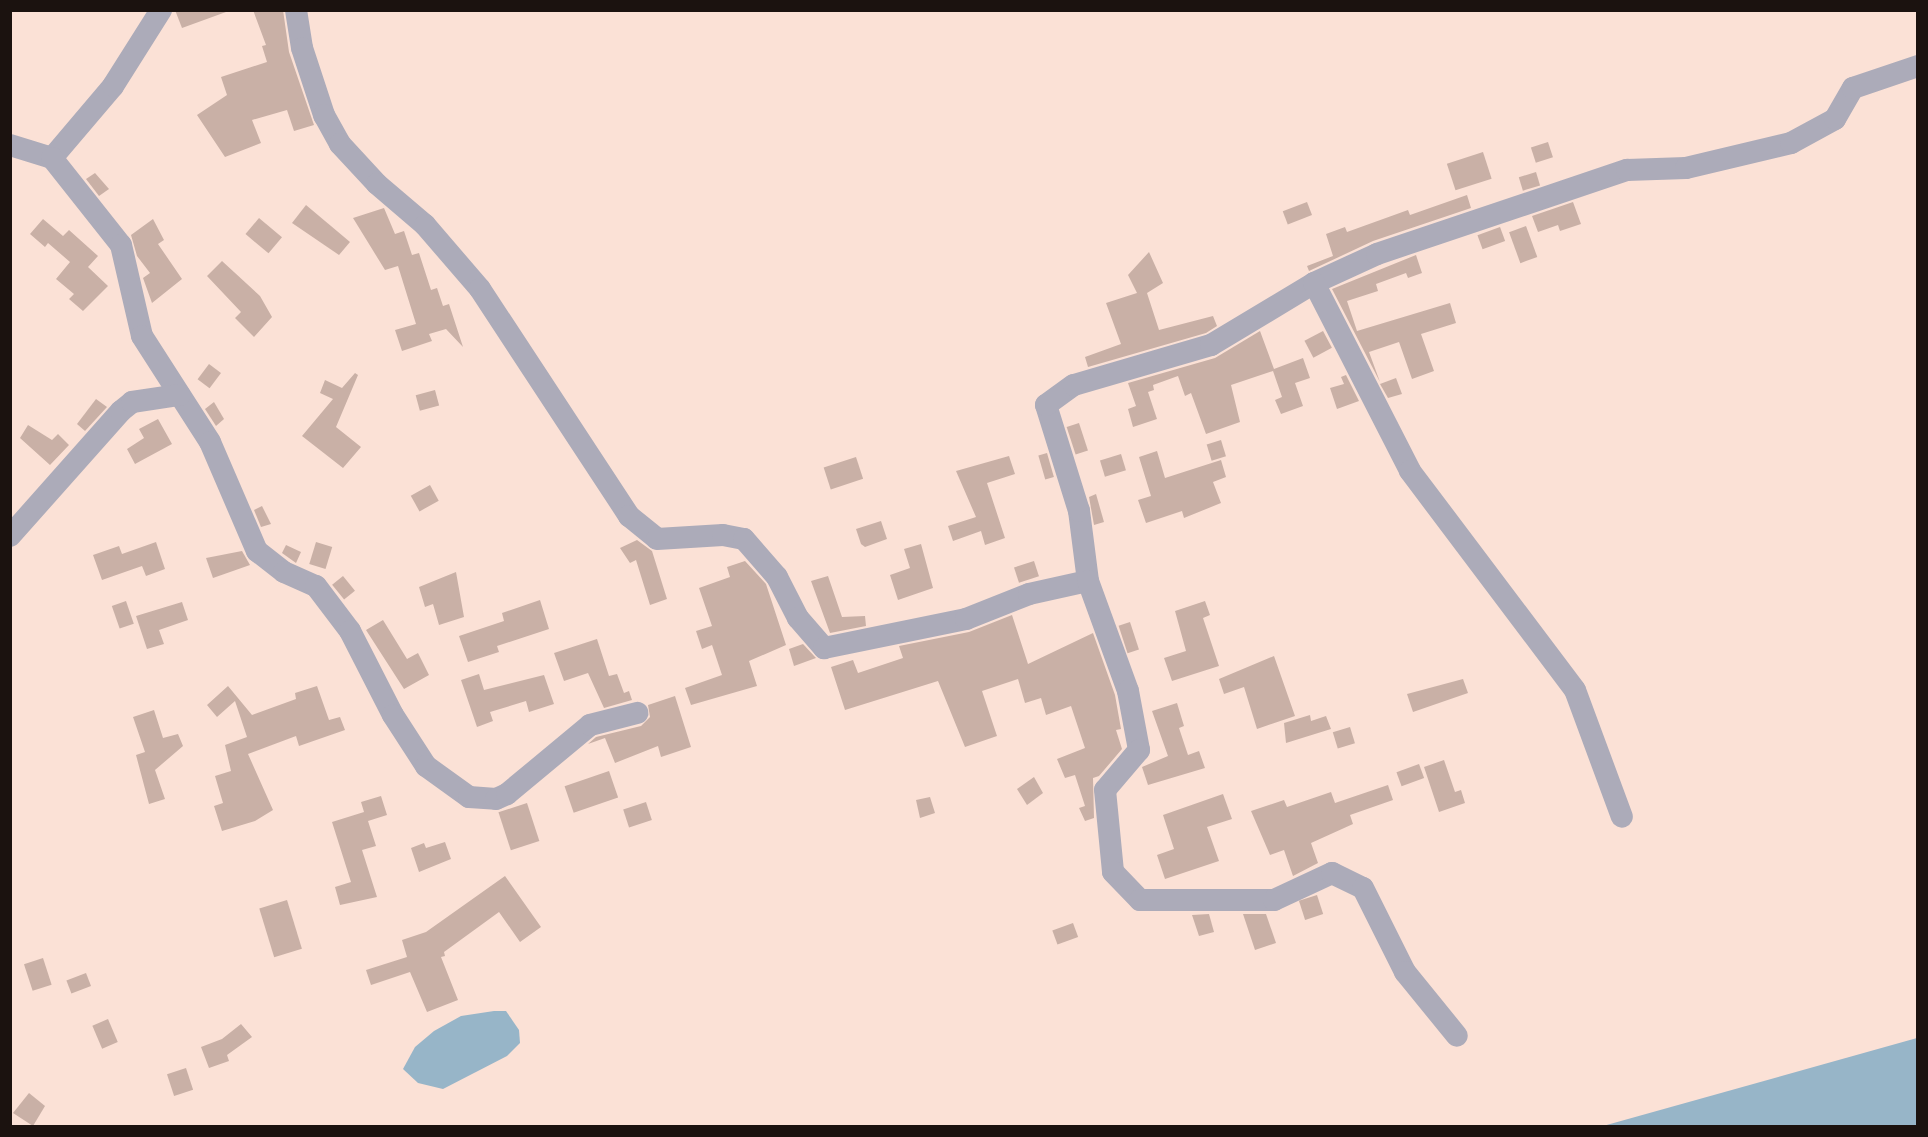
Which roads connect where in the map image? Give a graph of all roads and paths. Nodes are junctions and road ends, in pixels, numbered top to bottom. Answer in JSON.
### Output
{"nodes":[{"id":1,"x":161,"y":10,"type":"edge"},
{"id":2,"x":296,"y":10,"type":"edge"},
{"id":3,"x":1917,"y":66,"type":"edge"},
{"id":4,"x":10,"y":145,"type":"edge"},
{"id":5,"x":52,"y":158,"type":"junction"},
{"id":6,"x":1314,"y":283,"type":"junction"},
{"id":7,"x":179,"y":395,"type":"junction"},
{"id":8,"x":10,"y":536,"type":"edge"},
{"id":9,"x":1088,"y":581,"type":"junction"},
{"id":10,"x":637,"y":713,"type":"dead end"},
{"id":11,"x":1622,"y":817,"type":"dead end"},
{"id":12,"x":1456,"y":1036,"type":"dead end"}],
"edges":[{"from":1,"to":5,"type":"street"},
{"from":2,"to":9,"type":"street"},
{"from":3,"to":6,"type":"street"},
{"from":4,"to":5,"type":"street"},
{"from":5,"to":7,"type":"street"},
{"from":6,"to":9,"type":"street"},
{"from":6,"to":11,"type":"street"},
{"from":7,"to":8,"type":"street"},
{"from":7,"to":10,"type":"street"},
{"from":9,"to":12,"type":"street"}]}
